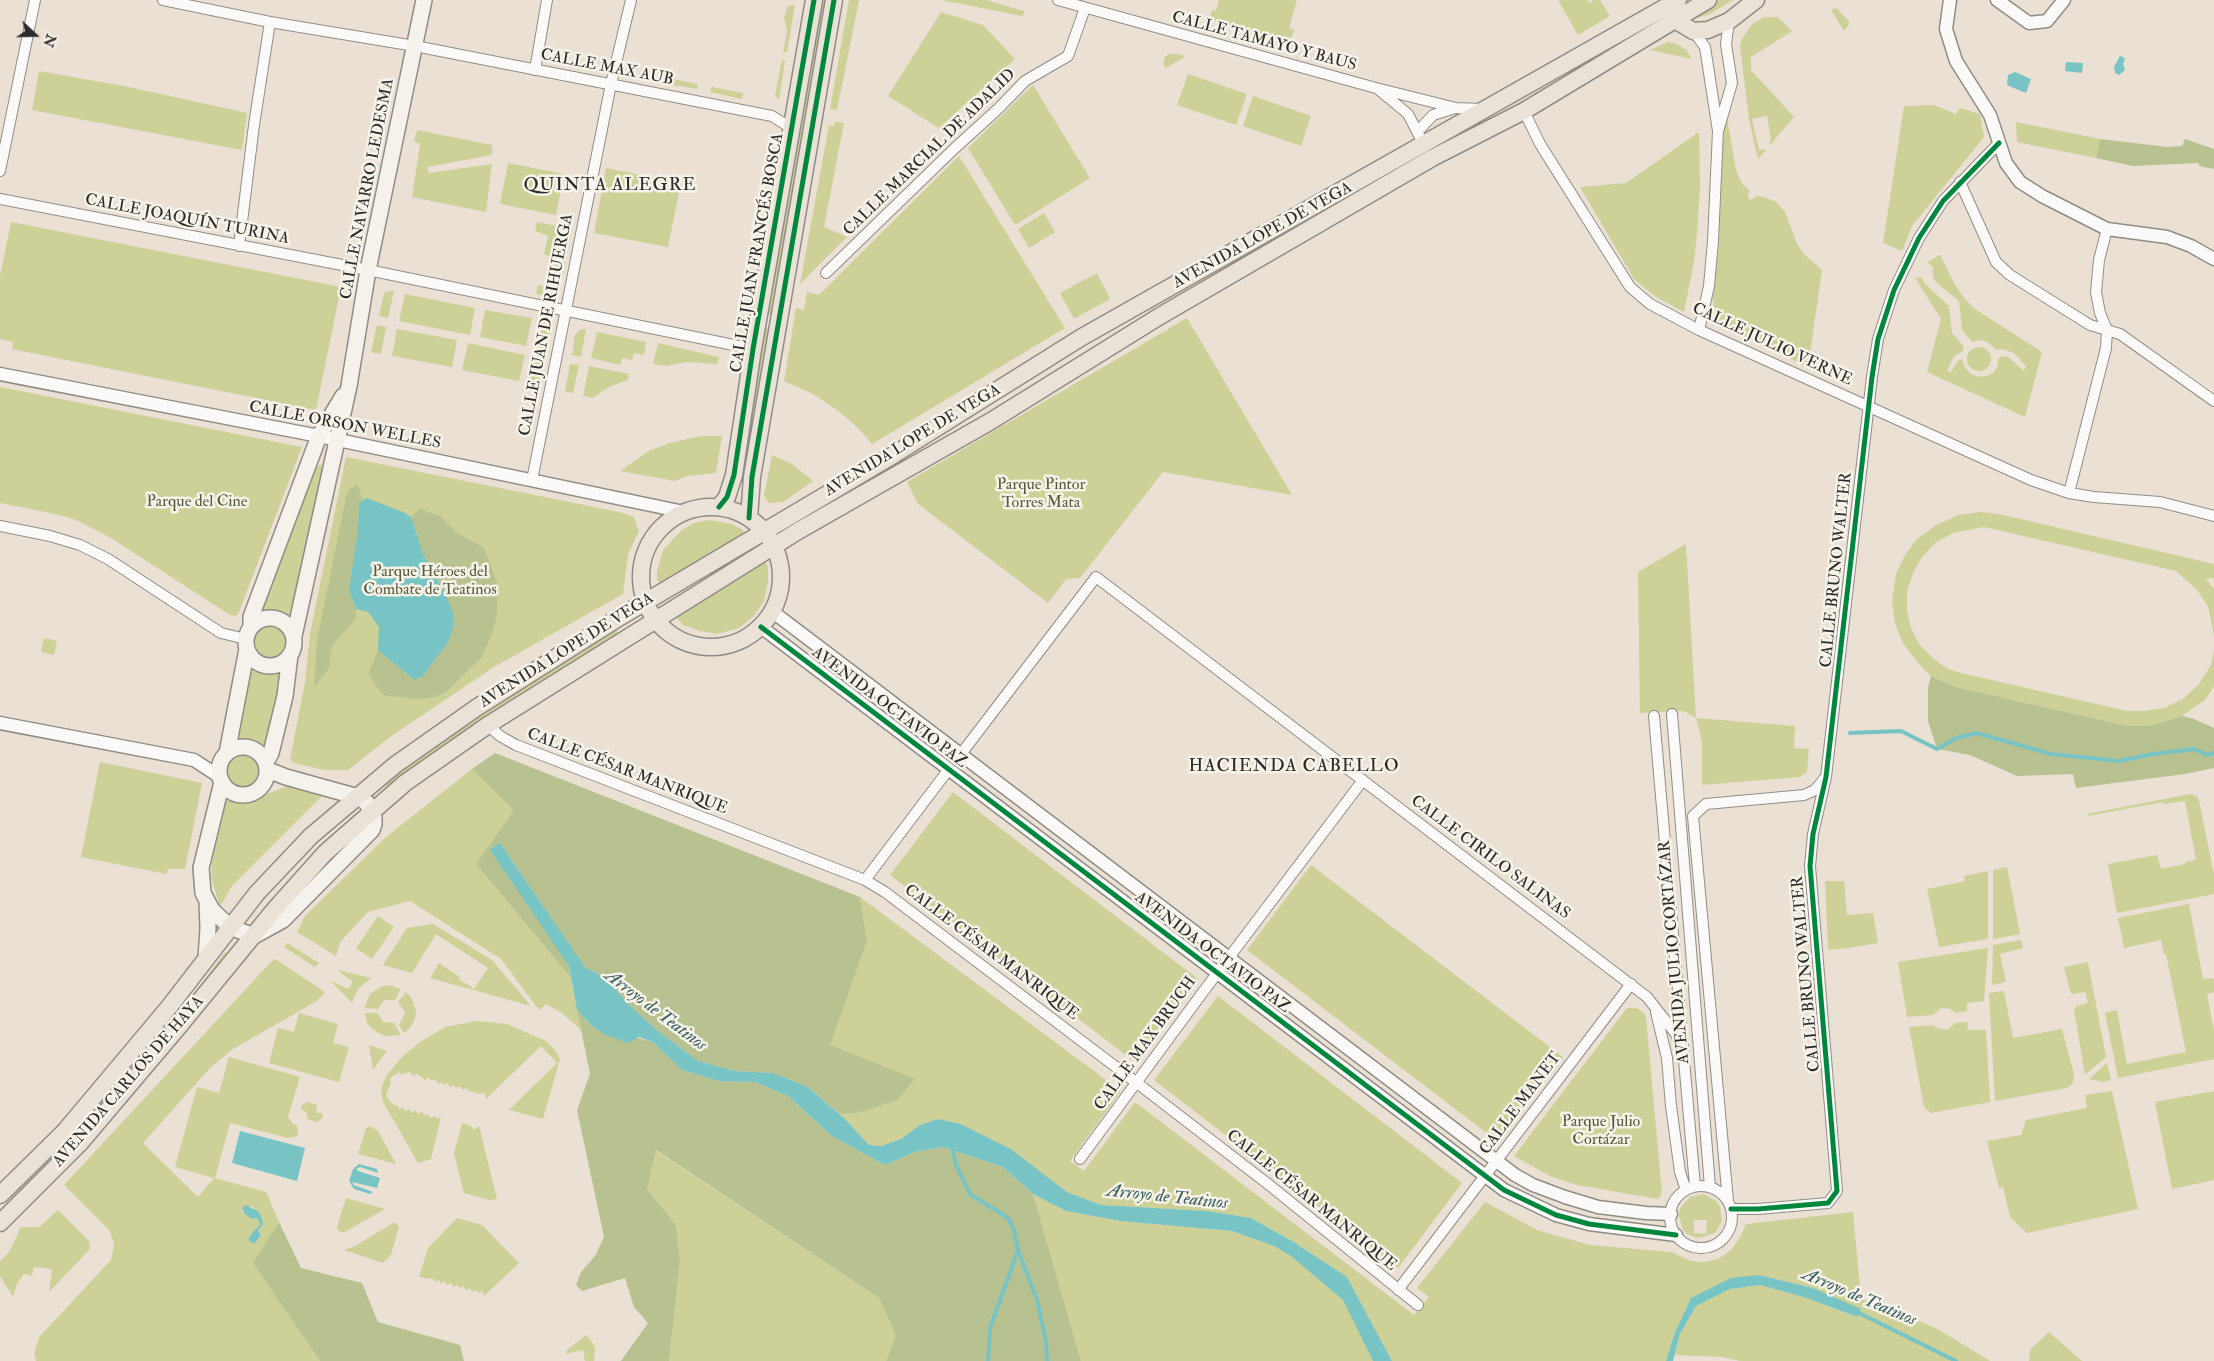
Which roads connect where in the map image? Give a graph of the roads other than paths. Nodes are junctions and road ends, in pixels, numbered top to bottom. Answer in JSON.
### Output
{"nodes":[{"id":1,"x":35,"y":0,"type":"edge"},
{"id":2,"x":163,"y":0,"type":"edge"},
{"id":3,"x":424,"y":0,"type":"edge"},
{"id":4,"x":547,"y":0,"type":"edge"},
{"id":5,"x":632,"y":0,"type":"edge"},
{"id":6,"x":814,"y":0,"type":"edge"},
{"id":7,"x":834,"y":0,"type":"edge"},
{"id":8,"x":1058,"y":0,"type":"edge"},
{"id":9,"x":1708,"y":0,"type":"edge"},
{"id":10,"x":1756,"y":0,"type":"edge"},
{"id":11,"x":1950,"y":0,"type":"edge"},
{"id":12,"x":1998,"y":0,"type":"edge"},
{"id":13,"x":2064,"y":0,"type":"edge"},
{"id":14,"x":1672,"y":7,"type":"edge"},
{"id":15,"x":1085,"y":8,"type":"junction"},
{"id":16,"x":1729,"y":21,"type":"junction"},
{"id":17,"x":270,"y":22,"type":"junction"},
{"id":18,"x":1693,"y":31,"type":"junction"},
{"id":19,"x":415,"y":46,"type":"junction"},
{"id":20,"x":535,"y":70,"type":"junction"},
{"id":21,"x":611,"y":84,"type":"junction"},
{"id":22,"x":1376,"y":88,"type":"junction"},
{"id":23,"x":1456,"y":108,"type":"junction"},
{"id":24,"x":1485,"y":109,"type":"junction"},
{"id":25,"x":1524,"y":111,"type":"junction"},
{"id":26,"x":792,"y":128,"type":"junction"},
{"id":27,"x":1718,"y":131,"type":"junction"},
{"id":28,"x":1999,"y":143,"type":"junction"},
{"id":29,"x":1425,"y":145,"type":"junction"},
{"id":30,"x":0,"y":171,"type":"edge"},
{"id":31,"x":1960,"y":182,"type":"junction"},
{"id":32,"x":0,"y":199,"type":"edge"},
{"id":33,"x":2107,"y":229,"type":"junction"},
{"id":34,"x":239,"y":246,"type":"junction"},
{"id":35,"x":2214,"y":259,"type":"edge"},
{"id":36,"x":368,"y":270,"type":"junction"},
{"id":37,"x":826,"y":273,"type":"dead end"},
{"id":38,"x":565,"y":310,"type":"junction"},
{"id":39,"x":1700,"y":330,"type":"junction"},
{"id":40,"x":2107,"y":330,"type":"junction"},
{"id":41,"x":753,"y":349,"type":"junction"},
{"id":42,"x":0,"y":374,"type":"edge"},
{"id":43,"x":348,"y":386,"type":"junction"},
{"id":44,"x":2214,"y":401,"type":"edge"},
{"id":45,"x":1868,"y":406,"type":"junction"},
{"id":46,"x":318,"y":436,"type":"junction"},
{"id":47,"x":336,"y":440,"type":"junction"},
{"id":48,"x":532,"y":480,"type":"junction"},
{"id":49,"x":2068,"y":493,"type":"junction"},
{"id":50,"x":719,"y":507,"type":"junction"},
{"id":51,"x":684,"y":512,"type":"junction"},
{"id":52,"x":2214,"y":516,"type":"edge"},
{"id":53,"x":749,"y":518,"type":"junction"},
{"id":54,"x":0,"y":526,"type":"edge"},
{"id":55,"x":764,"y":531,"type":"junction"},
{"id":56,"x":774,"y":547,"type":"junction"},
{"id":57,"x":645,"y":602,"type":"junction"},
{"id":58,"x":773,"y":612,"type":"junction"},
{"id":59,"x":655,"y":620,"type":"junction"},
{"id":60,"x":761,"y":627,"type":"junction"},
{"id":61,"x":294,"y":636,"type":"junction"},
{"id":62,"x":248,"y":639,"type":"junction"},
{"id":63,"x":290,"y":656,"type":"junction"},
{"id":64,"x":1672,"y":714,"type":"dead end"},
{"id":65,"x":1654,"y":716,"type":"dead end"},
{"id":66,"x":0,"y":723,"type":"edge"},
{"id":67,"x":488,"y":725,"type":"junction"},
{"id":68,"x":227,"y":754,"type":"junction"},
{"id":69,"x":961,"y":754,"type":"junction"},
{"id":70,"x":267,"y":766,"type":"junction"},
{"id":71,"x":949,"y":769,"type":"junction"},
{"id":72,"x":1826,"y":777,"type":"junction"},
{"id":73,"x":221,"y":780,"type":"junction"},
{"id":74,"x":1363,"y":780,"type":"junction"},
{"id":75,"x":1804,"y":795,"type":"junction"},
{"id":76,"x":358,"y":797,"type":"junction"},
{"id":77,"x":371,"y":811,"type":"junction"},
{"id":78,"x":1816,"y":816,"type":"junction"},
{"id":79,"x":865,"y":880,"type":"junction"},
{"id":80,"x":207,"y":899,"type":"junction"},
{"id":81,"x":230,"y":927,"type":"junction"},
{"id":82,"x":254,"y":936,"type":"junction"},
{"id":83,"x":206,"y":958,"type":"junction"},
{"id":84,"x":1228,"y":958,"type":"junction"},
{"id":85,"x":1217,"y":972,"type":"junction"},
{"id":86,"x":1631,"y":984,"type":"junction"},
{"id":87,"x":1654,"y":1004,"type":"junction"},
{"id":88,"x":1682,"y":1050,"type":"junction"},
{"id":89,"x":1137,"y":1083,"type":"junction"},
{"id":90,"x":1080,"y":1159,"type":"dead end"},
{"id":91,"x":1497,"y":1162,"type":"junction"},
{"id":92,"x":1486,"y":1176,"type":"junction"},
{"id":93,"x":1710,"y":1187,"type":"junction"},
{"id":94,"x":1691,"y":1188,"type":"junction"},
{"id":95,"x":0,"y":1195,"type":"edge"},
{"id":96,"x":1730,"y":1205,"type":"junction"},
{"id":97,"x":1670,"y":1214,"type":"junction"},
{"id":98,"x":0,"y":1223,"type":"edge"},
{"id":99,"x":1676,"y":1235,"type":"junction"},
{"id":100,"x":1398,"y":1290,"type":"junction"},
{"id":101,"x":1418,"y":1305,"type":"dead end"}],
"edges":[{"from":1,"to":30,"type":"street"},
{"from":2,"to":17,"type":"street","name":"CALLE MAX AUB"},
{"from":3,"to":19,"type":"main road","name":"CALLE NAVARRO LEDESMA"},
{"from":4,"to":20,"type":"street"},
{"from":5,"to":21,"type":"street","name":"CALLE JUAN DE RIHUERGA"},
{"from":6,"to":26,"type":"main road","name":"CALLE JUAN FRANCÉS BOSCA"},
{"from":7,"to":53,"type":"main road","name":"CALLE JUAN FRANCÉS BOSCA"},
{"from":8,"to":15,"type":"street","name":"CALLE TAMAYO Y BAUS"},
{"from":9,"to":14,"type":"main road","name":"AVENIDA LOPE DE VEGA"},
{"from":10,"to":16,"type":"main road"},
{"from":11,"to":28,"type":"street"},
{"from":12,"to":13,"type":"street"},
{"from":14,"to":18,"type":"main road"},
{"from":14,"to":24,"type":"main road","name":"AVENIDA LOPE DE VEGA"},
{"from":14,"to":25,"type":"main road","name":"AVENIDA LOPE DE VEGA"},
{"from":15,"to":22,"type":"street","name":"CALLE TAMAYO Y BAUS"},
{"from":15,"to":37,"type":"street","name":"CALLE MARCIAL DE ADALID"},
{"from":16,"to":18,"type":"main road"},
{"from":16,"to":27,"type":"street"},
{"from":17,"to":19,"type":"street","name":"CALLE MAX AUB"},
{"from":17,"to":34,"type":"street"},
{"from":18,"to":27,"type":"street"},
{"from":19,"to":20,"type":"street","name":"CALLE MAX AUB"},
{"from":19,"to":36,"type":"main road","name":"CALLE NAVARRO LEDESMA"},
{"from":20,"to":21,"type":"street","name":"CALLE MAX AUB"},
{"from":21,"to":26,"type":"street","name":"CALLE MAX AUB"},
{"from":21,"to":38,"type":"street","name":"CALLE JUAN DE RIHUERGA"},
{"from":22,"to":23,"type":"street","name":"CALLE TAMAYO Y BAUS"},
{"from":22,"to":29,"type":"street","name":"CALLE TAMAYO Y BAUS"},
{"from":23,"to":24,"type":"street","name":"CALLE TAMAYO Y BAUS"},
{"from":23,"to":29,"type":"street"},
{"from":24,"to":29,"type":"main road","name":"AVENIDA LOPE DE VEGA"},
{"from":25,"to":29,"type":"main road","name":"AVENIDA LOPE DE VEGA"},
{"from":25,"to":39,"type":"street","name":"CALLE JULIO VERNE"},
{"from":26,"to":41,"type":"main road","name":"CALLE JUAN FRANCÉS BOSCA"},
{"from":27,"to":39,"type":"street"},
{"from":28,"to":31,"type":"street","name":"CALLE BRUNO WALTER"},
{"from":28,"to":33,"type":"street"},
{"from":29,"to":55,"type":"main road","name":"AVENIDA LOPE DE VEGA"},
{"from":29,"to":56,"type":"main road","name":"AVENIDA LOPE DE VEGA"},
{"from":31,"to":40,"type":"street"},
{"from":31,"to":45,"type":"street","name":"CALLE BRUNO WALTER"},
{"from":32,"to":34,"type":"street","name":"CALLE JOAQUÍN TURINA"},
{"from":33,"to":35,"type":"street"},
{"from":33,"to":40,"type":"street"},
{"from":34,"to":36,"type":"street","name":"CALLE JOAQUÍN TURINA"},
{"from":36,"to":38,"type":"street","name":"CALLE JOAQUÍN TURINA"},
{"from":36,"to":43,"type":"main road","name":"CALLE NAVARRO LEDESMA"},
{"from":38,"to":41,"type":"street","name":"CALLE JOAQUÍN TURINA"},
{"from":38,"to":48,"type":"street","name":"CALLE JUAN DE RIHUERGA"},
{"from":39,"to":45,"type":"street","name":"CALLE JULIO VERNE"},
{"from":40,"to":44,"type":"street"},
{"from":40,"to":49,"type":"street"},
{"from":41,"to":50,"type":"main road","name":"CALLE JUAN FRANCÉS BOSCA"},
{"from":42,"to":46,"type":"street","name":"CALLE ORSON WELLES"},
{"from":43,"to":46,"type":"main road","name":"CALLE NAVARRO LEDESMA"},
{"from":43,"to":47,"type":"main road","name":"CALLE NAVARRO LEDESMA"},
{"from":45,"to":49,"type":"street","name":"CALLE JULIO VERNE"},
{"from":45,"to":72,"type":"street","name":"CALLE BRUNO WALTER"},
{"from":46,"to":47,"type":"street","name":"CALLE ORSON WELLES"},
{"from":46,"to":62,"type":"main road","name":"CALLE NAVARRO LEDESMA"},
{"from":47,"to":48,"type":"street","name":"CALLE ORSON WELLES"},
{"from":47,"to":61,"type":"main road","name":"CALLE NAVARRO LEDESMA"},
{"from":48,"to":51,"type":"street","name":"CALLE ORSON WELLES"},
{"from":49,"to":52,"type":"street","name":"CALLE JULIO VERNE"},
{"from":50,"to":51,"type":"main road"},
{"from":50,"to":53,"type":"main road"},
{"from":51,"to":57,"type":"main road"},
{"from":53,"to":55,"type":"main road"},
{"from":54,"to":62,"type":"street"},
{"from":55,"to":56,"type":"main road"},
{"from":55,"to":57,"type":"main road","name":"AVENIDA LOPE DE VEGA"},
{"from":56,"to":58,"type":"main road"},
{"from":56,"to":59,"type":"main road","name":"AVENIDA LOPE DE VEGA"},
{"from":57,"to":59,"type":"main road"},
{"from":57,"to":76,"type":"main road","name":"AVENIDA LOPE DE VEGA"},
{"from":58,"to":60,"type":"main road"},
{"from":58,"to":69,"type":"street","name":"AVENIDA OCTAVIO PAZ"},
{"from":59,"to":60,"type":"main road"},
{"from":59,"to":67,"type":"main road","name":"AVENIDA LOPE DE VEGA"},
{"from":60,"to":71,"type":"street","name":"AVENIDA OCTAVIO PAZ"},
{"from":61,"to":62,"type":"main road"},
{"from":61,"to":63,"type":"main road"},
{"from":62,"to":63,"type":"main road"},
{"from":62,"to":68,"type":"main road","name":"CALLE NAVARRO LEDESMA"},
{"from":63,"to":70,"type":"main road"},
{"from":64,"to":93,"type":"street","name":"AVENIDA JULIO CORTÁZAR"},
{"from":65,"to":88,"type":"street","name":"AVENIDA JULIO CORTÁZAR"},
{"from":66,"to":73,"type":"street"},
{"from":67,"to":77,"type":"main road","name":"AVENIDA LOPE DE VEGA"},
{"from":67,"to":79,"type":"street","name":"CALLE CÉSAR MANRIQUE"},
{"from":68,"to":70,"type":"main road"},
{"from":68,"to":73,"type":"main road"},
{"from":69,"to":74,"type":"street","name":"CALLE CIRILO SALINAS"},
{"from":69,"to":84,"type":"street","name":"AVENIDA OCTAVIO PAZ"},
{"from":70,"to":73,"type":"main road"},
{"from":70,"to":76,"type":"main road"},
{"from":71,"to":79,"type":"street"},
{"from":71,"to":85,"type":"street","name":"AVENIDA OCTAVIO PAZ"},
{"from":72,"to":75,"type":"street"},
{"from":72,"to":78,"type":"street","name":"CALLE BRUNO WALTER"},
{"from":73,"to":80,"type":"main road"},
{"from":74,"to":84,"type":"street","name":"CALLE MAX BRUCH"},
{"from":74,"to":86,"type":"street","name":"CALLE CIRILO SALINAS"},
{"from":75,"to":78,"type":"street"},
{"from":75,"to":96,"type":"street","name":"AVENIDA JULIO CORTÁZAR"},
{"from":76,"to":77,"type":"main road"},
{"from":76,"to":81,"type":"main road","name":"AVENIDA LOPE DE VEGA"},
{"from":77,"to":82,"type":"main road","name":"AVENIDA LOPE DE VEGA"},
{"from":78,"to":96,"type":"street","name":"CALLE BRUNO WALTER"},
{"from":79,"to":89,"type":"street","name":"CALLE CÉSAR MANRIQUE"},
{"from":80,"to":81,"type":"main road"},
{"from":80,"to":83,"type":"main road"},
{"from":81,"to":82,"type":"main road"},
{"from":81,"to":83,"type":"main road","name":"AVENIDA LOPE DE VEGA"},
{"from":82,"to":98,"type":"main road","name":"AVENIDA CARLOS DE HAYA"},
{"from":83,"to":95,"type":"main road","name":"AVENIDA CARLOS DE HAYA"},
{"from":84,"to":85,"type":"street","name":"CALLE MAX BRUCH"},
{"from":84,"to":91,"type":"street","name":"AVENIDA OCTAVIO PAZ"},
{"from":85,"to":89,"type":"street","name":"CALLE MAX BRUCH"},
{"from":85,"to":92,"type":"street","name":"AVENIDA OCTAVIO PAZ"},
{"from":86,"to":87,"type":"street","name":"CALLE CIRILO SALINAS"},
{"from":86,"to":91,"type":"street","name":"CALLE MANET"},
{"from":87,"to":88,"type":"street","name":"CALLE CIRILO SALINAS"},
{"from":87,"to":94,"type":"street","name":"AVENIDA JULIO CORTÁZAR"},
{"from":88,"to":94,"type":"street","name":"AVENIDA JULIO CORTÁZAR"},
{"from":89,"to":90,"type":"street","name":"CALLE MAX BRUCH"},
{"from":89,"to":100,"type":"street","name":"CALLE CÉSAR MANRIQUE"},
{"from":91,"to":92,"type":"street","name":"CALLE MANET"},
{"from":91,"to":97,"type":"street","name":"AVENIDA OCTAVIO PAZ"},
{"from":92,"to":99,"type":"street","name":"AVENIDA OCTAVIO PAZ"},
{"from":92,"to":100,"type":"street","name":"CALLE MANET"},
{"from":93,"to":94,"type":"street"},
{"from":93,"to":96,"type":"street"},
{"from":94,"to":97,"type":"street"},
{"from":96,"to":99,"type":"street"},
{"from":97,"to":99,"type":"street"},
{"from":100,"to":101,"type":"street","name":"CALLE CÉSAR MANRIQUE"}]}
